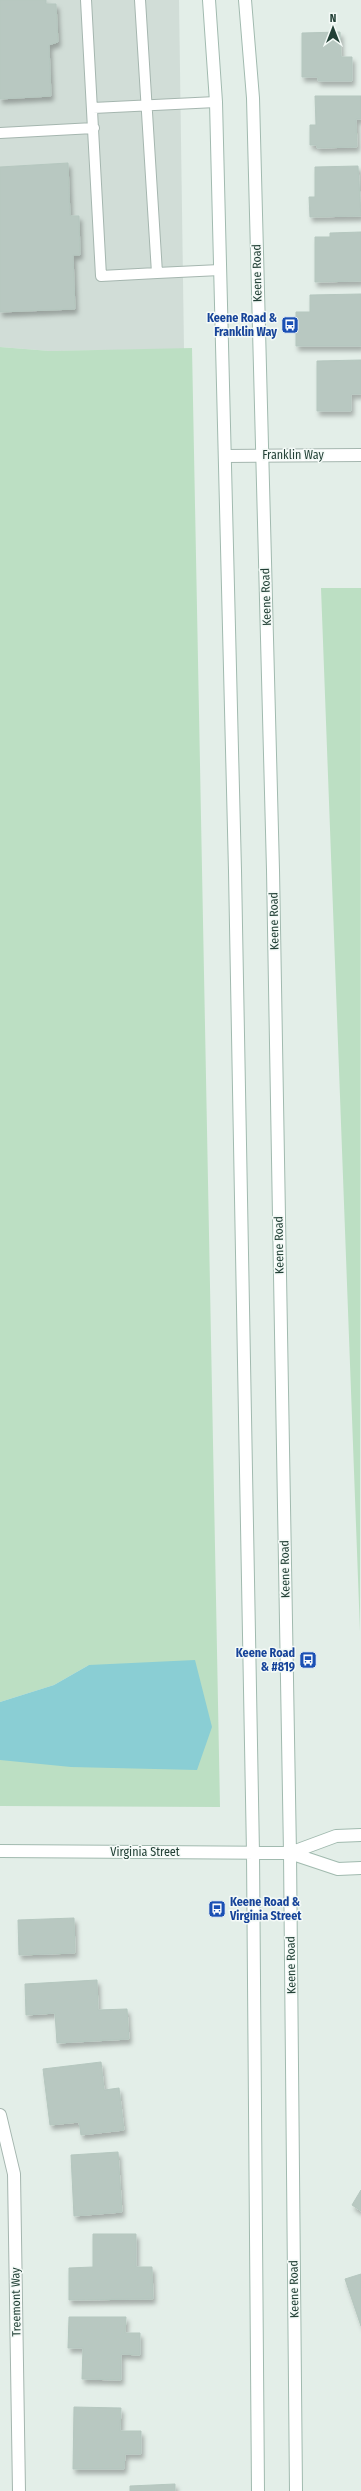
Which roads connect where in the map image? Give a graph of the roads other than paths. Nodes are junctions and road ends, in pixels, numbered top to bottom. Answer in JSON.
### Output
{"nodes":[{"id":1,"x":86,"y":0,"type":"edge"},
{"id":2,"x":140,"y":0,"type":"edge"},
{"id":3,"x":209,"y":0,"type":"edge"},
{"id":4,"x":245,"y":0,"type":"edge"},
{"id":5,"x":216,"y":102,"type":"junction"},
{"id":6,"x":147,"y":106,"type":"junction"},
{"id":7,"x":93,"y":108,"type":"junction"},
{"id":8,"x":94,"y":128,"type":"junction"},
{"id":9,"x":0,"y":133,"type":"edge"},
{"id":10,"x":220,"y":270,"type":"junction"},
{"id":11,"x":157,"y":273,"type":"junction"},
{"id":12,"x":262,"y":455,"type":"junction"},
{"id":13,"x":361,"y":455,"type":"edge"},
{"id":14,"x":226,"y":456,"type":"junction"},
{"id":15,"x":361,"y":1835,"type":"edge"},
{"id":16,"x":0,"y":1851,"type":"edge"},
{"id":17,"x":253,"y":1853,"type":"junction"},
{"id":18,"x":290,"y":1853,"type":"junction"},
{"id":19,"x":361,"y":1868,"type":"edge"},
{"id":20,"x":0,"y":2115,"type":"edge"},
{"id":21,"x":19,"y":2491,"type":"edge"},
{"id":22,"x":258,"y":2491,"type":"edge"},
{"id":23,"x":296,"y":2491,"type":"edge"}],
"edges":[{"from":1,"to":7,"type":"lane"},
{"from":2,"to":6,"type":"lane"},
{"from":3,"to":5,"type":"main road"},
{"from":4,"to":12,"type":"main road","name":"Keene Road"},
{"from":5,"to":6,"type":"lane"},
{"from":5,"to":10,"type":"main road"},
{"from":6,"to":7,"type":"lane"},
{"from":6,"to":11,"type":"lane"},
{"from":7,"to":8,"type":"lane"},
{"from":8,"to":9,"type":"lane"},
{"from":8,"to":11,"type":"lane"},
{"from":10,"to":11,"type":"lane"},
{"from":10,"to":14,"type":"main road"},
{"from":12,"to":13,"type":"main road","name":"Franklin Way"},
{"from":12,"to":14,"type":"main road","name":"Franklin Way"},
{"from":12,"to":18,"type":"main road","name":"Keene Road"},
{"from":14,"to":17,"type":"main road"},
{"from":15,"to":18,"type":"main road"},
{"from":16,"to":17,"type":"main road","name":"Virginia Street"},
{"from":17,"to":18,"type":"main road","name":"Virginia Street"},
{"from":17,"to":22,"type":"main road"},
{"from":18,"to":19,"type":"main road"},
{"from":18,"to":23,"type":"main road","name":"Keene Road"},
{"from":20,"to":21,"type":"main road","name":"Treemont Way"}]}
